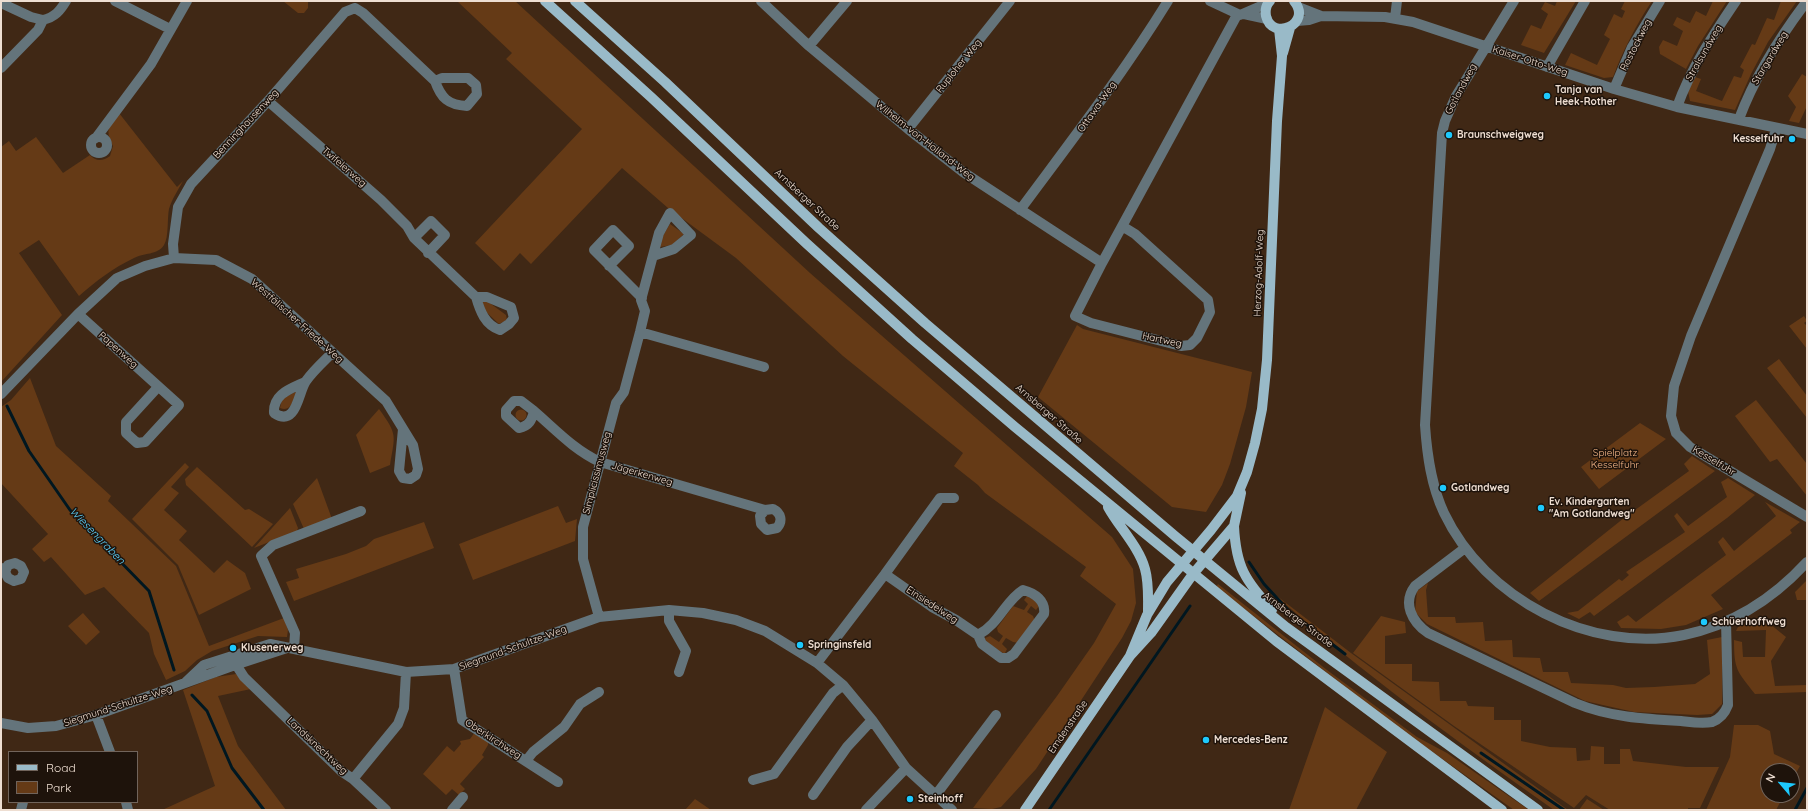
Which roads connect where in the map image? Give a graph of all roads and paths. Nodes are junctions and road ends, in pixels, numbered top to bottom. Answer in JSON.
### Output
{"nodes":[{"id":1,"x":66,"y":1,"type":"edge"},
{"id":2,"x":115,"y":1,"type":"edge"},
{"id":3,"x":187,"y":1,"type":"edge"},
{"id":4,"x":545,"y":1,"type":"edge"},
{"id":5,"x":575,"y":1,"type":"edge"},
{"id":6,"x":761,"y":1,"type":"edge"},
{"id":7,"x":848,"y":1,"type":"edge"},
{"id":8,"x":1010,"y":1,"type":"edge"},
{"id":9,"x":1168,"y":1,"type":"edge"},
{"id":10,"x":1210,"y":1,"type":"edge"},
{"id":11,"x":1397,"y":1,"type":"edge"},
{"id":12,"x":1514,"y":1,"type":"edge"},
{"id":13,"x":1585,"y":1,"type":"edge"},
{"id":14,"x":1660,"y":1,"type":"edge"},
{"id":15,"x":1736,"y":1,"type":"edge"},
{"id":16,"x":1807,"y":1,"type":"edge"},
{"id":17,"x":1269,"y":2,"type":"edge"},
{"id":18,"x":7,"y":4,"type":"edge"},
{"id":19,"x":355,"y":4,"type":"edge"},
{"id":20,"x":1296,"y":4,"type":"edge"},
{"id":21,"x":1241,"y":14,"type":"junction"},
{"id":22,"x":1321,"y":16,"type":"junction"},
{"id":23,"x":1395,"y":18,"type":"junction"},
{"id":24,"x":1267,"y":19,"type":"junction"},
{"id":25,"x":43,"y":20,"type":"junction"},
{"id":26,"x":1289,"y":26,"type":"junction"},
{"id":27,"x":170,"y":29,"type":"junction"},
{"id":28,"x":809,"y":46,"type":"junction"},
{"id":29,"x":1486,"y":47,"type":"junction"},
{"id":30,"x":1547,"y":67,"type":"junction"},
{"id":31,"x":1,"y":68,"type":"edge"},
{"id":32,"x":435,"y":81,"type":"dead end"},
{"id":33,"x":1614,"y":89,"type":"junction"},
{"id":34,"x":268,"y":101,"type":"junction"},
{"id":35,"x":1677,"y":107,"type":"junction"},
{"id":36,"x":1739,"y":119,"type":"junction"},
{"id":37,"x":908,"y":129,"type":"junction"},
{"id":38,"x":1776,"y":129,"type":"junction"},
{"id":39,"x":1806,"y":131,"type":"edge"},
{"id":40,"x":96,"y":138,"type":"dead end"},
{"id":41,"x":1020,"y":210,"type":"junction"},
{"id":42,"x":1122,"y":226,"type":"junction"},
{"id":43,"x":414,"y":238,"type":"junction"},
{"id":44,"x":428,"y":252,"type":"junction"},
{"id":45,"x":653,"y":256,"type":"dead end"},
{"id":46,"x":174,"y":258,"type":"junction"},
{"id":47,"x":1102,"y":264,"type":"junction"},
{"id":48,"x":609,"y":266,"type":"dead end"},
{"id":49,"x":476,"y":297,"type":"dead end"},
{"id":50,"x":642,"y":298,"type":"junction"},
{"id":51,"x":78,"y":314,"type":"junction"},
{"id":52,"x":640,"y":332,"type":"junction"},
{"id":53,"x":332,"y":353,"type":"junction"},
{"id":54,"x":764,"y":367,"type":"dead end"},
{"id":55,"x":305,"y":382,"type":"dead end"},
{"id":56,"x":158,"y":387,"type":"junction"},
{"id":57,"x":1,"y":394,"type":"edge"},
{"id":58,"x":534,"y":411,"type":"dead end"},
{"id":59,"x":403,"y":429,"type":"dead end"},
{"id":60,"x":600,"y":462,"type":"junction"},
{"id":61,"x":1242,"y":487,"type":"junction"},
{"id":62,"x":954,"y":498,"type":"dead end"},
{"id":63,"x":1105,"y":502,"type":"junction"},
{"id":64,"x":765,"y":510,"type":"dead end"},
{"id":65,"x":361,"y":511,"type":"dead end"},
{"id":66,"x":1807,"y":517,"type":"edge"},
{"id":67,"x":1234,"y":526,"type":"junction"},
{"id":68,"x":1465,"y":548,"type":"junction"},
{"id":69,"x":1192,"y":551,"type":"junction"},
{"id":70,"x":1204,"y":561,"type":"junction"},
{"id":71,"x":1807,"y":562,"type":"edge"},
{"id":72,"x":1181,"y":564,"type":"junction"},
{"id":73,"x":885,"y":574,"type":"junction"},
{"id":74,"x":1193,"y":574,"type":"junction"},
{"id":75,"x":669,"y":610,"type":"junction"},
{"id":76,"x":1147,"y":615,"type":"junction"},
{"id":77,"x":599,"y":617,"type":"junction"},
{"id":78,"x":1726,"y":621,"type":"junction"},
{"id":79,"x":1286,"y":627,"type":"junction"},
{"id":80,"x":978,"y":635,"type":"junction"},
{"id":81,"x":291,"y":648,"type":"junction"},
{"id":82,"x":1130,"y":656,"type":"junction"},
{"id":83,"x":233,"y":660,"type":"junction"},
{"id":84,"x":817,"y":663,"type":"junction"},
{"id":85,"x":454,"y":669,"type":"junction"},
{"id":86,"x":406,"y":672,"type":"junction"},
{"id":87,"x":679,"y":672,"type":"dead end"},
{"id":88,"x":843,"y":685,"type":"junction"},
{"id":89,"x":599,"y":692,"type":"dead end"},
{"id":90,"x":96,"y":715,"type":"junction"},
{"id":91,"x":996,"y":715,"type":"dead end"},
{"id":92,"x":872,"y":720,"type":"junction"},
{"id":93,"x":1,"y":723,"type":"edge"},
{"id":94,"x":110,"y":751,"type":"edge"},
{"id":95,"x":526,"y":761,"type":"junction"},
{"id":96,"x":906,"y":768,"type":"junction"},
{"id":97,"x":353,"y":779,"type":"junction"},
{"id":98,"x":754,"y":780,"type":"dead end"},
{"id":99,"x":558,"y":782,"type":"dead end"},
{"id":100,"x":813,"y":795,"type":"dead end"},
{"id":101,"x":935,"y":796,"type":"junction"},
{"id":102,"x":463,"y":797,"type":"dead end"},
{"id":103,"x":386,"y":810,"type":"edge"},
{"id":104,"x":452,"y":810,"type":"edge"},
{"id":105,"x":866,"y":810,"type":"edge"},
{"id":106,"x":952,"y":810,"type":"edge"},
{"id":107,"x":1025,"y":810,"type":"edge"},
{"id":108,"x":1502,"y":810,"type":"edge"},
{"id":109,"x":1538,"y":810,"type":"edge"}],
"edges":[{"from":1,"to":25,"type":"street"},
{"from":2,"to":27,"type":"street"},
{"from":3,"to":27,"type":"street"},
{"from":4,"to":63,"type":"main road"},
{"from":5,"to":69,"type":"main road","name":"Arnsberger Straße"},
{"from":6,"to":28,"type":"street","name":"Wilhelm-von-Holland-Weg"},
{"from":7,"to":28,"type":"street"},
{"from":8,"to":37,"type":"street","name":"Ruploher Weg"},
{"from":9,"to":41,"type":"street","name":"Ottawa-Weg"},
{"from":10,"to":21,"type":"street"},
{"from":11,"to":23,"type":"street"},
{"from":12,"to":29,"type":"street"},
{"from":13,"to":30,"type":"street"},
{"from":14,"to":33,"type":"street","name":"Rostockweg"},
{"from":15,"to":35,"type":"street","name":"Stralsundweg"},
{"from":16,"to":36,"type":"street","name":"Stargardweg"},
{"from":17,"to":21,"type":"street"},
{"from":17,"to":24,"type":"main road"},
{"from":18,"to":25,"type":"street"},
{"from":19,"to":32,"type":"street","name":"Benninghausenweg"},
{"from":19,"to":34,"type":"street","name":"Benninghausenweg"},
{"from":20,"to":22,"type":"street","name":"Kaiser-Otto-Weg"},
{"from":20,"to":26,"type":"main road","name":"Herzog-Adolf-Weg"},
{"from":21,"to":24,"type":"street"},
{"from":21,"to":42,"type":"street","name":"Hartweg"},
{"from":22,"to":23,"type":"street","name":"Kaiser-Otto-Weg"},
{"from":22,"to":26,"type":"street","name":"Kaiser-Otto-Weg"},
{"from":23,"to":29,"type":"street","name":"Kaiser-Otto-Weg"},
{"from":24,"to":26,"type":"main road"},
{"from":25,"to":31,"type":"street"},
{"from":26,"to":61,"type":"main road","name":"Herzog-Adolf-Weg"},
{"from":27,"to":40,"type":"street"},
{"from":28,"to":37,"type":"street","name":"Wilhelm-von-Holland-Weg"},
{"from":29,"to":30,"type":"street","name":"Kaiser-Otto-Weg"},
{"from":29,"to":68,"type":"street","name":"Gotlandweg"},
{"from":30,"to":33,"type":"street","name":"Kaiser-Otto-Weg"},
{"from":33,"to":35,"type":"street","name":"Kaiser-Otto-Weg"},
{"from":34,"to":43,"type":"street","name":"Twifelerweg"},
{"from":34,"to":46,"type":"street","name":"Benninghausenweg"},
{"from":35,"to":36,"type":"street","name":"Kaiser-Otto-Weg"},
{"from":36,"to":38,"type":"street","name":"Kaiser-Otto-Weg"},
{"from":37,"to":41,"type":"street","name":"Wilhelm-von-Holland-Weg"},
{"from":38,"to":39,"type":"street","name":"Kaiser-Otto-Weg"},
{"from":38,"to":66,"type":"street","name":"Kesselfuhr"},
{"from":41,"to":47,"type":"street","name":"Wilhelm-von-Holland-Weg"},
{"from":42,"to":47,"type":"street","name":"Hartweg"},
{"from":42,"to":47,"type":"street","name":"Hartweg"},
{"from":43,"to":44,"type":"street","name":"Twifelerweg"},
{"from":43,"to":44,"type":"street"},
{"from":44,"to":49,"type":"street","name":"Twifelerweg"},
{"from":45,"to":50,"type":"street","name":"Simplicissimusweg"},
{"from":46,"to":51,"type":"street","name":"Westfälischer-Friede-Weg"},
{"from":46,"to":53,"type":"street","name":"Westfälischer-Friede-Weg"},
{"from":48,"to":50,"type":"street"},
{"from":50,"to":52,"type":"street","name":"Simplicissimusweg"},
{"from":51,"to":56,"type":"street","name":"Papenweg"},
{"from":51,"to":57,"type":"street","name":"Westfälischer-Friede-Weg"},
{"from":52,"to":54,"type":"street"},
{"from":52,"to":60,"type":"street","name":"Simplicissimusweg"},
{"from":53,"to":55,"type":"street"},
{"from":53,"to":59,"type":"street","name":"Westfälischer-Friede-Weg"},
{"from":56,"to":56,"type":"street","name":"Papenweg"},
{"from":58,"to":60,"type":"street","name":"Jägerkenweg"},
{"from":60,"to":64,"type":"street","name":"Jägerkenweg"},
{"from":60,"to":77,"type":"street","name":"Simplicissimusweg"},
{"from":61,"to":67,"type":"main road","name":"Herzog-Adolf-Weg"},
{"from":61,"to":69,"type":"main road","name":"Herzog-Adolf-Weg"},
{"from":62,"to":73,"type":"street"},
{"from":63,"to":72,"type":"main road"},
{"from":63,"to":76,"type":"main road"},
{"from":65,"to":81,"type":"street"},
{"from":67,"to":70,"type":"main road","name":"Herzog-Adolf-Weg"},
{"from":67,"to":79,"type":"main road"},
{"from":68,"to":78,"type":"street","name":"Gotlandweg"},
{"from":68,"to":78,"type":"street"},
{"from":69,"to":70,"type":"main road","name":"Arnsberger Straße"},
{"from":69,"to":72,"type":"main road","name":"Emdenstraße"},
{"from":70,"to":74,"type":"main road","name":"Herzog-Adolf-Weg"},
{"from":70,"to":79,"type":"main road","name":"Arnsberger Straße"},
{"from":71,"to":78,"type":"street","name":"Gotlandweg"},
{"from":72,"to":74,"type":"main road"},
{"from":72,"to":76,"type":"main road","name":"Emdenstraße"},
{"from":73,"to":80,"type":"street","name":"Einsiedelweg"},
{"from":73,"to":84,"type":"street"},
{"from":74,"to":82,"type":"main road","name":"Emdenstraße"},
{"from":74,"to":108,"type":"main road"},
{"from":75,"to":77,"type":"street","name":"Siegmund-Schultze-Weg"},
{"from":75,"to":84,"type":"street","name":"Siegmund-Schultze-Weg"},
{"from":75,"to":87,"type":"street"},
{"from":76,"to":82,"type":"main road","name":"Emdenstraße"},
{"from":77,"to":85,"type":"street","name":"Siegmund-Schultze-Weg"},
{"from":79,"to":109,"type":"main road","name":"Arnsberger Straße"},
{"from":80,"to":80,"type":"street","name":"Einsiedelweg"},
{"from":81,"to":83,"type":"street","name":"Siegmund-Schultze-Weg"},
{"from":81,"to":86,"type":"street","name":"Siegmund-Schultze-Weg"},
{"from":82,"to":107,"type":"main road","name":"Emdenstraße"},
{"from":83,"to":90,"type":"street","name":"Siegmund-Schultze-Weg"},
{"from":83,"to":97,"type":"street","name":"Landsknechtweg"},
{"from":84,"to":88,"type":"street","name":"Siegmund-Schultze-Weg"},
{"from":85,"to":86,"type":"street","name":"Siegmund-Schultze-Weg"},
{"from":85,"to":95,"type":"street","name":"Oberkirchweg"},
{"from":86,"to":97,"type":"street","name":"Landsknechtweg"},
{"from":88,"to":92,"type":"street","name":"Siegmund-Schultze-Weg"},
{"from":88,"to":98,"type":"street"},
{"from":89,"to":95,"type":"street","name":"Oberkirchweg"},
{"from":90,"to":93,"type":"street","name":"Siegmund-Schultze-Weg"},
{"from":90,"to":94,"type":"street"},
{"from":91,"to":101,"type":"street"},
{"from":92,"to":96,"type":"street","name":"Siegmund-Schultze-Weg"},
{"from":92,"to":100,"type":"street"},
{"from":95,"to":99,"type":"street","name":"Oberkirchweg"},
{"from":96,"to":101,"type":"street","name":"Siegmund-Schultze-Weg"},
{"from":96,"to":105,"type":"street"},
{"from":97,"to":103,"type":"street"},
{"from":101,"to":106,"type":"street","name":"Siegmund-Schultze-Weg"},
{"from":102,"to":104,"type":"street"}]}
